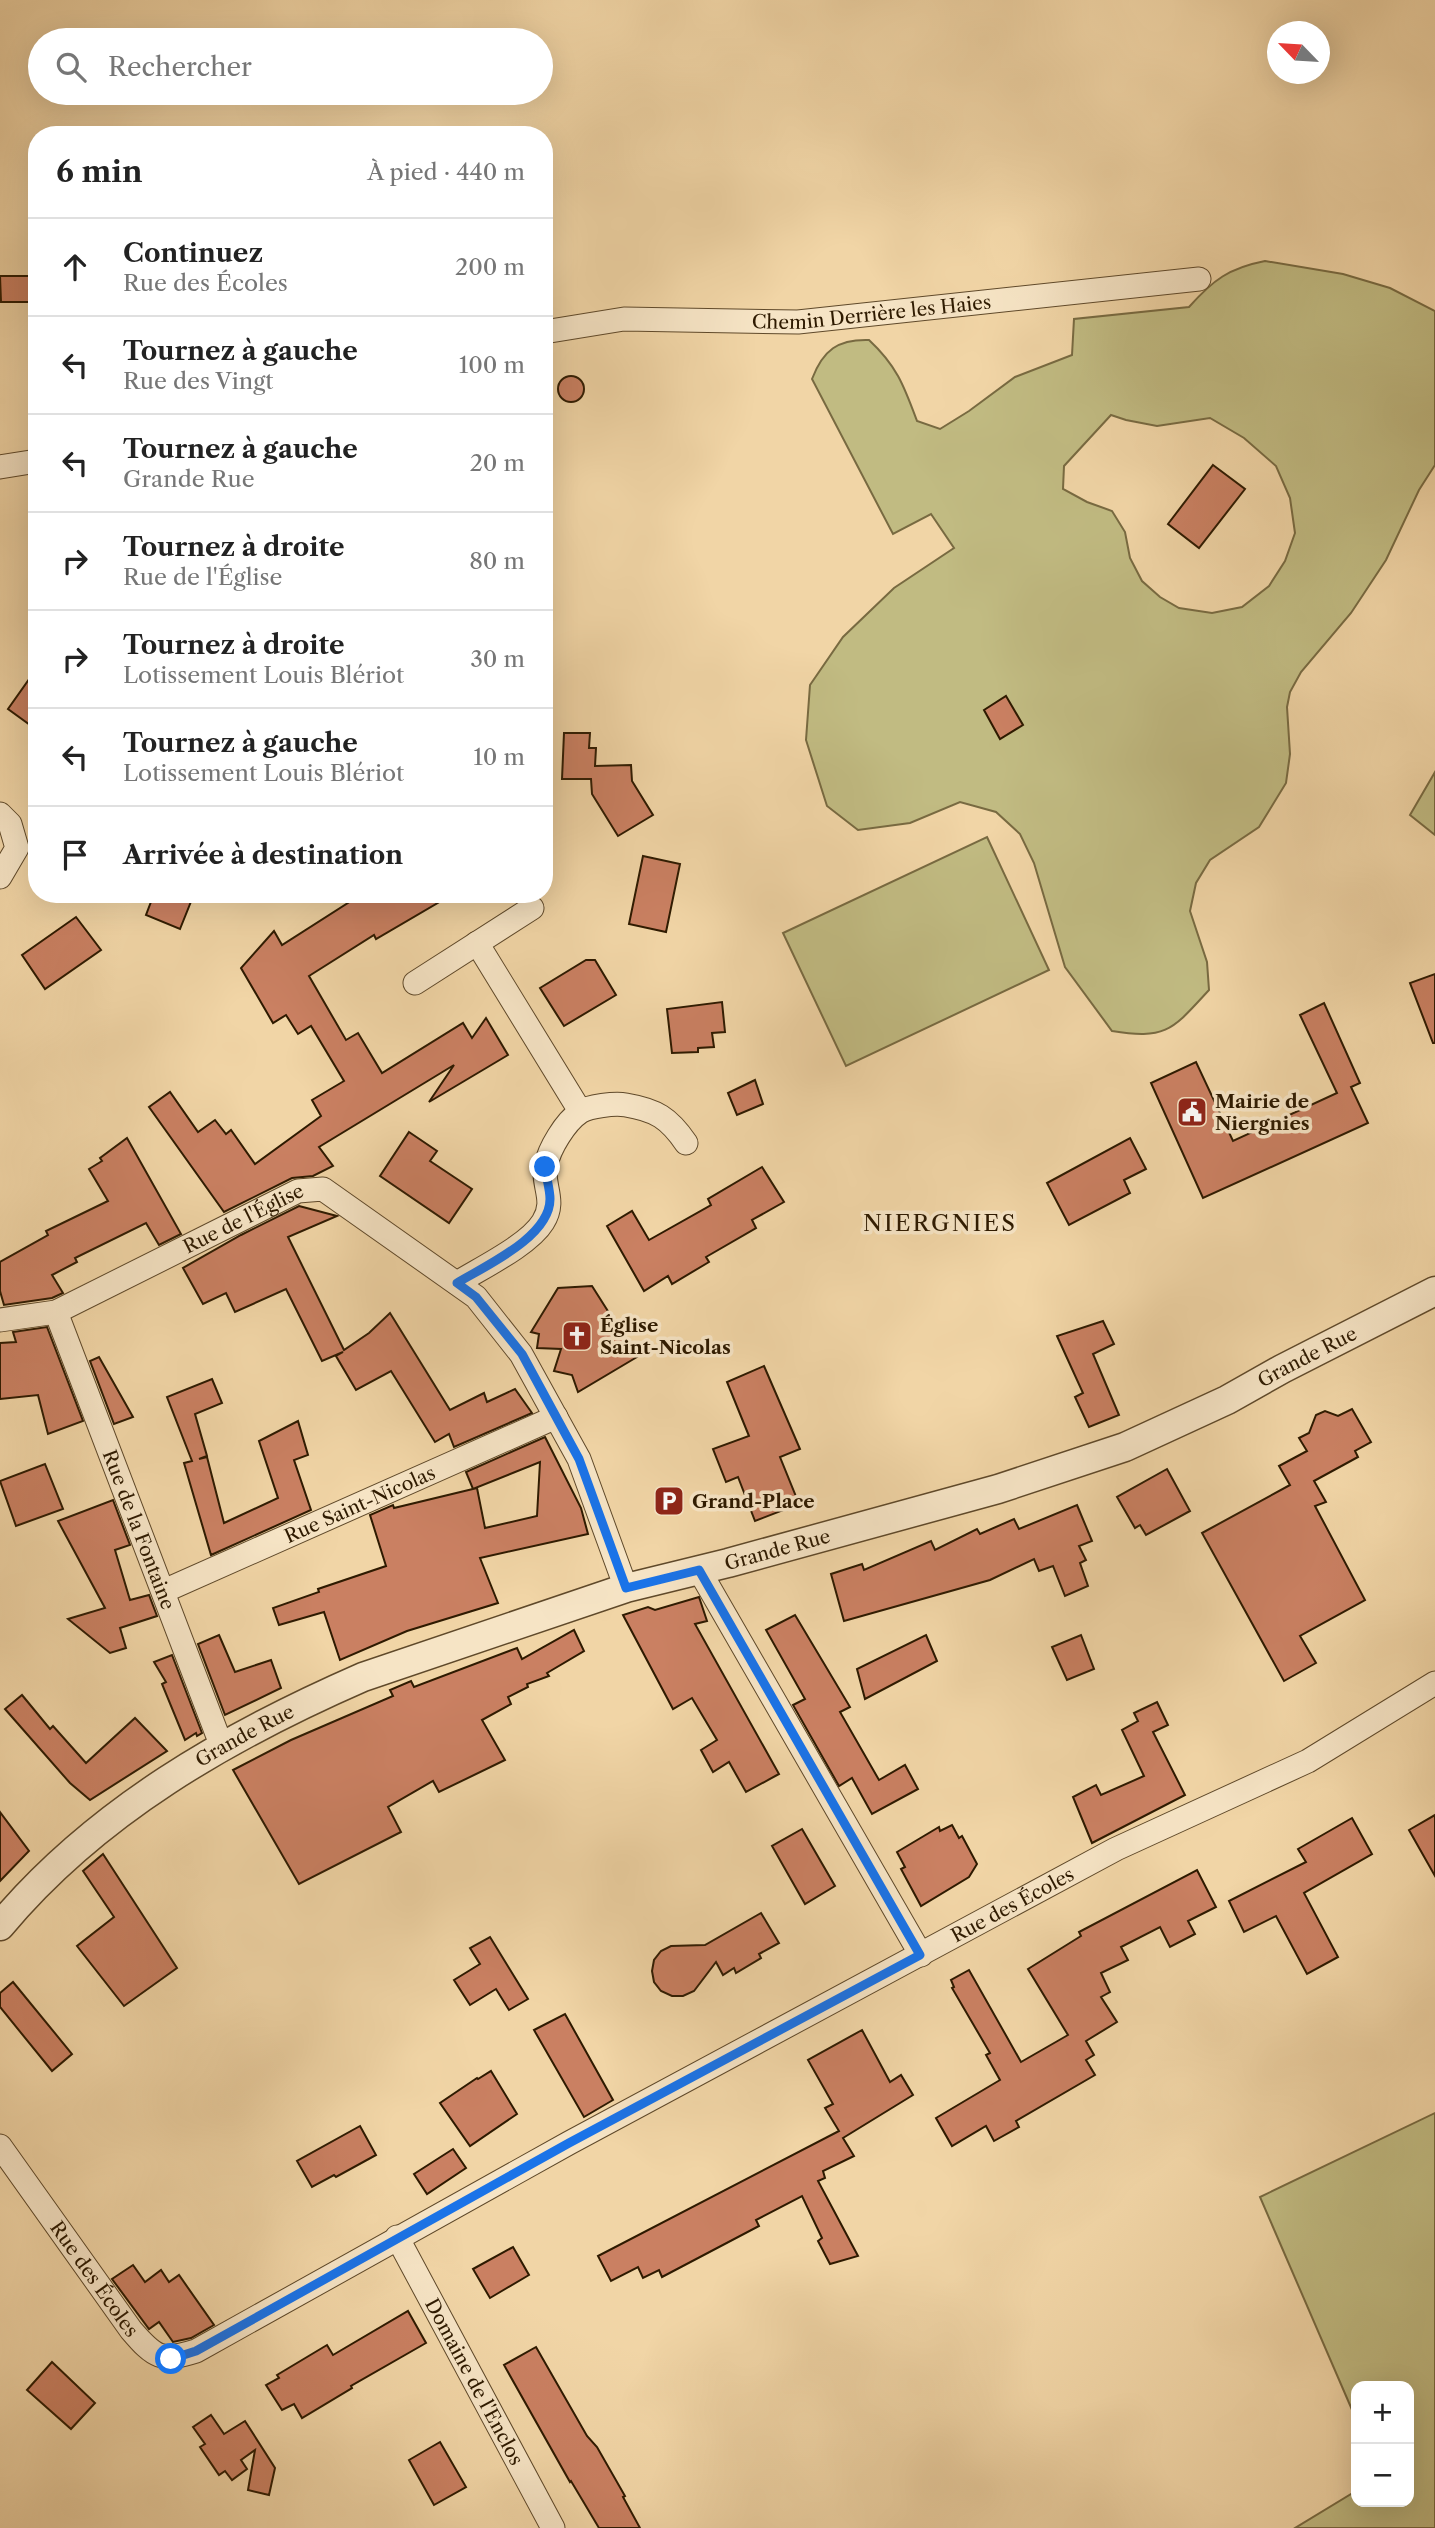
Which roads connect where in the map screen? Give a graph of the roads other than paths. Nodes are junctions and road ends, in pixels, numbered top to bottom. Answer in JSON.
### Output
{"nodes":[{"id":1,"x":1199,"y":279,"type":"dead end"},
{"id":2,"x":553,"y":331,"type":"edge"},
{"id":3,"x":28,"y":462,"type":"edge"},
{"id":4,"x":0,"y":467,"type":"edge"},
{"id":5,"x":0,"y":814,"type":"edge"},
{"id":6,"x":0,"y":877,"type":"edge"},
{"id":7,"x":532,"y":908,"type":"dead end"},
{"id":8,"x":477,"y":943,"type":"junction"},
{"id":9,"x":415,"y":983,"type":"dead end"},
{"id":10,"x":580,"y":1111,"type":"junction"},
{"id":11,"x":686,"y":1143,"type":"dead end"},
{"id":12,"x":457,"y":1283,"type":"junction"},
{"id":13,"x":1435,"y":1291,"type":"edge"},
{"id":14,"x":55,"y":1312,"type":"junction"},
{"id":15,"x":0,"y":1320,"type":"edge"},
{"id":16,"x":556,"y":1417,"type":"junction"},
{"id":17,"x":699,"y":1570,"type":"junction"},
{"id":18,"x":626,"y":1588,"type":"junction"},
{"id":19,"x":164,"y":1591,"type":"junction"},
{"id":20,"x":1435,"y":1683,"type":"edge"},
{"id":21,"x":222,"y":1747,"type":"junction"},
{"id":22,"x":0,"y":1926,"type":"edge"},
{"id":23,"x":920,"y":1955,"type":"junction"},
{"id":24,"x":0,"y":2146,"type":"edge"},
{"id":25,"x":397,"y":2237,"type":"junction"},
{"id":26,"x":553,"y":2528,"type":"edge"}],
"edges":[{"from":1,"to":2,"type":"street","name":"Chemin Derrière les Haies"},
{"from":3,"to":4,"type":"street"},
{"from":5,"to":6,"type":"street"},
{"from":7,"to":8,"type":"street"},
{"from":8,"to":9,"type":"street"},
{"from":8,"to":10,"type":"street"},
{"from":10,"to":11,"type":"street"},
{"from":10,"to":12,"type":"street"},
{"from":12,"to":14,"type":"street","name":"Rue de l'Église"},
{"from":12,"to":16,"type":"street","name":"Rue de l'Église"},
{"from":13,"to":17,"type":"street","name":"Grande Rue"},
{"from":14,"to":15,"type":"street","name":"Rue de l'Église"},
{"from":14,"to":19,"type":"street","name":"Rue de la Fontaine"},
{"from":16,"to":18,"type":"street","name":"Rue de l'Église"},
{"from":16,"to":19,"type":"street","name":"Rue Saint-Nicolas"},
{"from":17,"to":18,"type":"street","name":"Grande Rue"},
{"from":17,"to":23,"type":"street"},
{"from":18,"to":21,"type":"street","name":"Grande Rue"},
{"from":19,"to":21,"type":"street","name":"Rue de la Fontaine"},
{"from":20,"to":23,"type":"street","name":"Rue des Écoles"},
{"from":21,"to":22,"type":"street","name":"Grande Rue"},
{"from":23,"to":25,"type":"street","name":"Rue des Écoles"},
{"from":24,"to":25,"type":"street","name":"Rue des Écoles"},
{"from":25,"to":26,"type":"street","name":"Domaine de l'Enclos"}]}
